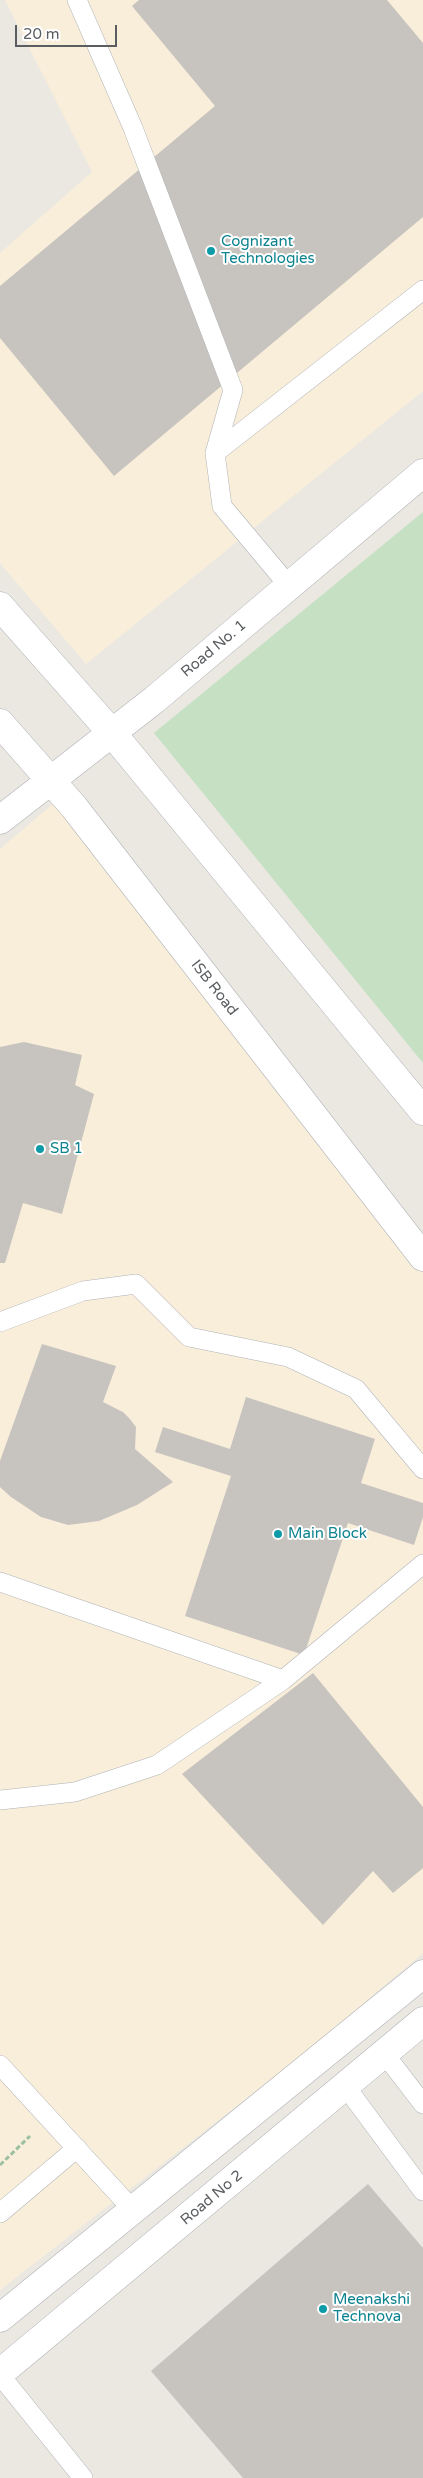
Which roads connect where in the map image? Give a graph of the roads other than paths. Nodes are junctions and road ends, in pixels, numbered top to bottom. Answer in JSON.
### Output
{"nodes":[{"id":1,"x":77,"y":0,"type":"edge"},
{"id":2,"x":423,"y":290,"type":"edge"},
{"id":3,"x":215,"y":453,"type":"junction"},
{"id":4,"x":423,"y":473,"type":"edge"},
{"id":5,"x":289,"y":586,"type":"junction"},
{"id":6,"x":0,"y":606,"type":"edge"},
{"id":7,"x":0,"y":723,"type":"edge"},
{"id":8,"x":112,"y":733,"type":"junction"},
{"id":9,"x":49,"y":781,"type":"junction"},
{"id":10,"x":0,"y":820,"type":"edge"},
{"id":11,"x":423,"y":1111,"type":"edge"},
{"id":12,"x":423,"y":1257,"type":"edge"},
{"id":13,"x":0,"y":1322,"type":"edge"},
{"id":14,"x":423,"y":1469,"type":"edge"},
{"id":15,"x":423,"y":1565,"type":"edge"},
{"id":16,"x":0,"y":1582,"type":"edge"},
{"id":17,"x":283,"y":1680,"type":"junction"},
{"id":18,"x":0,"y":1800,"type":"edge"},
{"id":19,"x":423,"y":1974,"type":"edge"},
{"id":20,"x":423,"y":2021,"type":"edge"},
{"id":21,"x":383,"y":2052,"type":"junction"},
{"id":22,"x":0,"y":2065,"type":"edge"},
{"id":23,"x":346,"y":2087,"type":"junction"},
{"id":24,"x":423,"y":2104,"type":"edge"},
{"id":25,"x":77,"y":2148,"type":"junction"},
{"id":26,"x":423,"y":2191,"type":"edge"},
{"id":27,"x":133,"y":2210,"type":"junction"},
{"id":28,"x":0,"y":2213,"type":"edge"},
{"id":29,"x":0,"y":2318,"type":"edge"},
{"id":30,"x":0,"y":2374,"type":"edge"},
{"id":31,"x":83,"y":2478,"type":"edge"}],
"edges":[{"from":1,"to":3,"type":"lane"},
{"from":2,"to":3,"type":"lane"},
{"from":3,"to":5,"type":"lane"},
{"from":4,"to":5,"type":"street","name":"Road No. 1"},
{"from":5,"to":8,"type":"street","name":"Road No. 1"},
{"from":6,"to":8,"type":"street"},
{"from":7,"to":9,"type":"street","name":"ISB Road"},
{"from":8,"to":9,"type":"street","name":"Road No. 1"},
{"from":8,"to":11,"type":"street"},
{"from":9,"to":10,"type":"street","name":"Road No. 1"},
{"from":9,"to":12,"type":"street","name":"ISB Road"},
{"from":13,"to":14,"type":"lane"},
{"from":15,"to":17,"type":"lane"},
{"from":16,"to":17,"type":"lane"},
{"from":17,"to":18,"type":"lane"},
{"from":19,"to":27,"type":"street"},
{"from":20,"to":21,"type":"street","name":"Road No 2"},
{"from":21,"to":23,"type":"street","name":"Road No 2"},
{"from":21,"to":24,"type":"lane"},
{"from":22,"to":25,"type":"lane"},
{"from":23,"to":26,"type":"lane"},
{"from":23,"to":30,"type":"street","name":"Road No 2"},
{"from":25,"to":27,"type":"lane"},
{"from":25,"to":28,"type":"lane"},
{"from":27,"to":29,"type":"street"},
{"from":30,"to":31,"type":"lane"}]}
